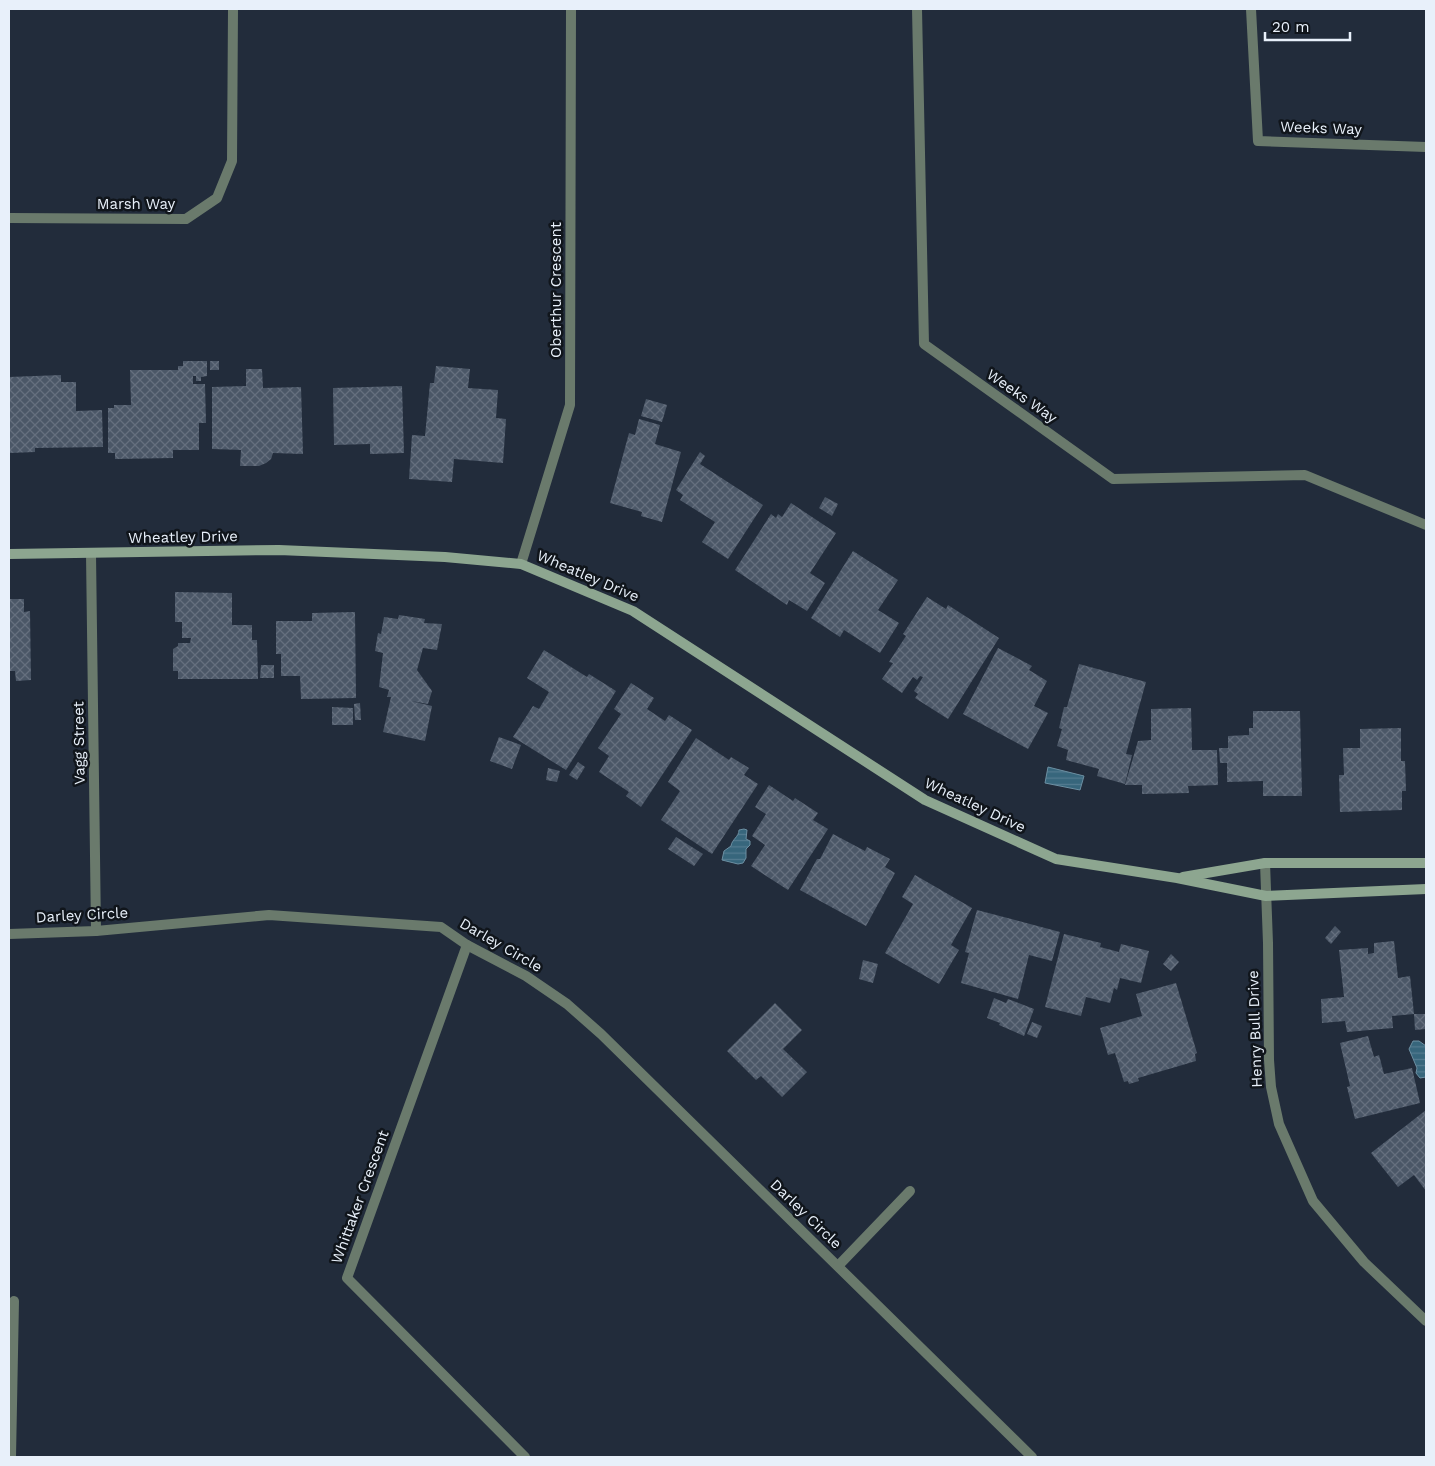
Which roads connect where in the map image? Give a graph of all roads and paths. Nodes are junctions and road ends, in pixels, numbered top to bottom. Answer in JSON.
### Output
{"nodes":[{"id":1,"x":234,"y":9,"type":"edge"},
{"id":2,"x":571,"y":9,"type":"edge"},
{"id":3,"x":917,"y":9,"type":"edge"},
{"id":4,"x":1251,"y":9,"type":"edge"},
{"id":5,"x":1426,"y":147,"type":"edge"},
{"id":6,"x":9,"y":218,"type":"edge"},
{"id":7,"x":1426,"y":525,"type":"edge"},
{"id":8,"x":9,"y":554,"type":"edge"},
{"id":9,"x":91,"y":554,"type":"junction"},
{"id":10,"x":521,"y":564,"type":"junction"},
{"id":11,"x":1265,"y":863,"type":"junction"},
{"id":12,"x":1426,"y":863,"type":"edge"},
{"id":13,"x":1177,"y":878,"type":"junction"},
{"id":14,"x":1426,"y":889,"type":"edge"},
{"id":15,"x":1266,"y":896,"type":"junction"},
{"id":16,"x":96,"y":931,"type":"junction"},
{"id":17,"x":9,"y":934,"type":"edge"},
{"id":18,"x":467,"y":944,"type":"junction"},
{"id":19,"x":910,"y":1191,"type":"dead end"},
{"id":20,"x":838,"y":1266,"type":"junction"},
{"id":21,"x":14,"y":1301,"type":"dead end"},
{"id":22,"x":1426,"y":1321,"type":"edge"},
{"id":23,"x":11,"y":1457,"type":"edge"},
{"id":24,"x":525,"y":1457,"type":"edge"},
{"id":25,"x":1032,"y":1457,"type":"edge"}],
"edges":[{"from":1,"to":6,"type":"street","name":"Marsh Way"},
{"from":2,"to":10,"type":"street","name":"Oberthur Crescent"},
{"from":3,"to":7,"type":"street","name":"Weeks Way"},
{"from":4,"to":5,"type":"street","name":"Weeks Way"},
{"from":8,"to":9,"type":"street","name":"Wheatley Drive"},
{"from":9,"to":10,"type":"street","name":"Wheatley Drive"},
{"from":9,"to":16,"type":"street","name":"Vagg Street"},
{"from":10,"to":13,"type":"street","name":"Wheatley Drive"},
{"from":11,"to":12,"type":"street","name":"Wheatley Drive"},
{"from":11,"to":13,"type":"street","name":"Wheatley Drive"},
{"from":11,"to":15,"type":"street","name":"Henry Bull Drive"},
{"from":13,"to":15,"type":"street","name":"Wheatley Drive"},
{"from":14,"to":15,"type":"street","name":"Wheatley Drive"},
{"from":15,"to":22,"type":"street","name":"Henry Bull Drive"},
{"from":16,"to":17,"type":"street","name":"Darley Circle"},
{"from":16,"to":18,"type":"street","name":"Darley Circle"},
{"from":18,"to":20,"type":"street","name":"Darley Circle"},
{"from":18,"to":24,"type":"street","name":"Whittaker Crescent"},
{"from":19,"to":20,"type":"street","name":"Darley Circle"},
{"from":20,"to":25,"type":"street","name":"Darley Circle"},
{"from":21,"to":23,"type":"street"}]}
